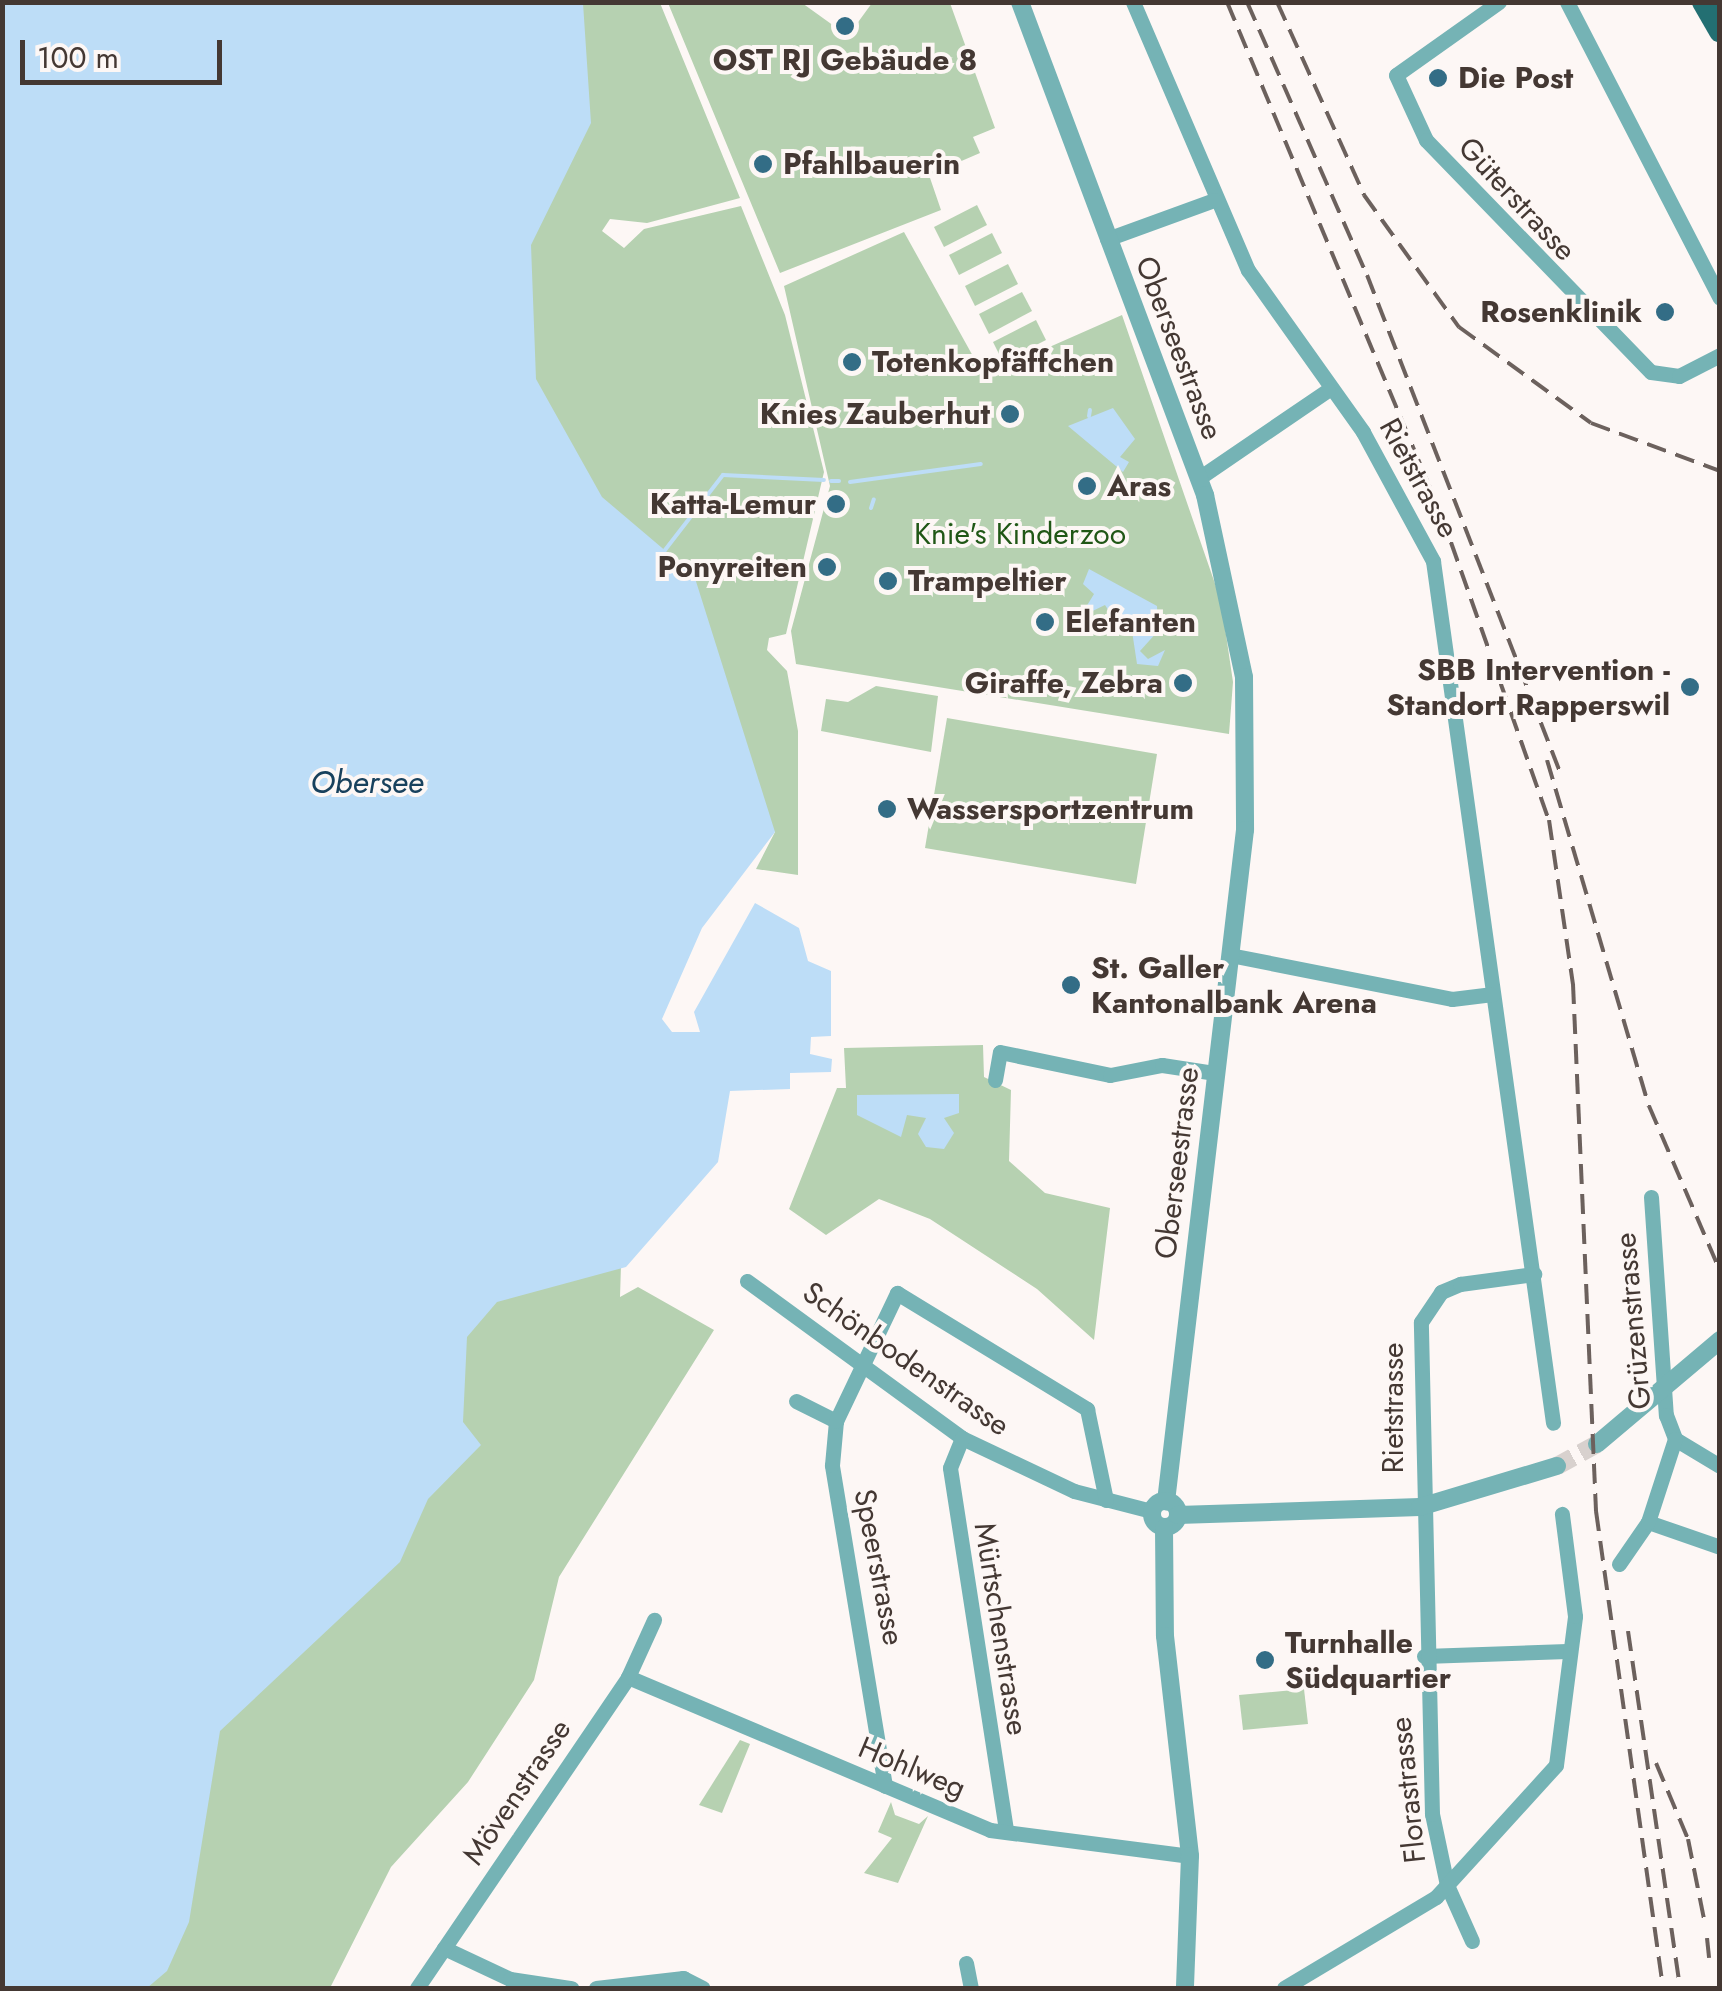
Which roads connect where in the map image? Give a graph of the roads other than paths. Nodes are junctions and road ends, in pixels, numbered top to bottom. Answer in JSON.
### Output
{"nodes":[{"id":1,"x":1020,"y":2,"type":"edge"},
{"id":2,"x":1134,"y":2,"type":"edge"},
{"id":3,"x":1499,"y":2,"type":"edge"},
{"id":4,"x":1566,"y":2,"type":"edge"},
{"id":5,"x":1703,"y":2,"type":"edge"},
{"id":6,"x":1720,"y":31,"type":"edge"},
{"id":7,"x":1214,"y":200,"type":"junction"},
{"id":8,"x":1107,"y":239,"type":"junction"},
{"id":9,"x":1720,"y":298,"type":"edge"},
{"id":10,"x":1720,"y":355,"type":"edge"},
{"id":11,"x":1328,"y":390,"type":"junction"},
{"id":12,"x":1198,"y":478,"type":"junction"},
{"id":13,"x":1230,"y":955,"type":"junction"},
{"id":14,"x":1493,"y":994,"type":"junction"},
{"id":15,"x":1215,"y":1074,"type":"junction"},
{"id":16,"x":995,"y":1080,"type":"dead end"},
{"id":17,"x":1651,"y":1197,"type":"dead end"},
{"id":18,"x":1534,"y":1274,"type":"junction"},
{"id":19,"x":747,"y":1281,"type":"dead end"},
{"id":20,"x":1720,"y":1340,"type":"edge"},
{"id":21,"x":862,"y":1364,"type":"junction"},
{"id":22,"x":1662,"y":1392,"type":"junction"},
{"id":23,"x":796,"y":1401,"type":"dead end"},
{"id":24,"x":836,"y":1421,"type":"junction"},
{"id":25,"x":1553,"y":1423,"type":"dead end"},
{"id":26,"x":962,"y":1438,"type":"junction"},
{"id":27,"x":1674,"y":1439,"type":"junction"},
{"id":28,"x":1597,"y":1444,"type":"tunnel mouth"},
{"id":29,"x":1557,"y":1466,"type":"tunnel mouth"},
{"id":30,"x":1720,"y":1466,"type":"edge"},
{"id":31,"x":1106,"y":1500,"type":"junction"},
{"id":32,"x":1420,"y":1506,"type":"junction"},
{"id":33,"x":1165,"y":1509,"type":"junction"},
{"id":34,"x":1562,"y":1514,"type":"dead end"},
{"id":35,"x":1648,"y":1522,"type":"junction"},
{"id":36,"x":1720,"y":1547,"type":"edge"},
{"id":37,"x":1619,"y":1564,"type":"dead end"},
{"id":38,"x":654,"y":1620,"type":"dead end"},
{"id":39,"x":1567,"y":1650,"type":"junction"},
{"id":40,"x":1424,"y":1656,"type":"junction"},
{"id":41,"x":628,"y":1678,"type":"junction"},
{"id":42,"x":885,"y":1786,"type":"junction"},
{"id":43,"x":1006,"y":1831,"type":"junction"},
{"id":44,"x":1190,"y":1856,"type":"junction"},
{"id":45,"x":1447,"y":1885,"type":"junction"},
{"id":46,"x":1472,"y":1941,"type":"dead end"},
{"id":47,"x":444,"y":1948,"type":"junction"},
{"id":48,"x":966,"y":1963,"type":"dead end"},
{"id":49,"x":417,"y":1988,"type":"edge"},
{"id":50,"x":571,"y":1988,"type":"edge"},
{"id":51,"x":596,"y":1988,"type":"edge"},
{"id":52,"x":703,"y":1988,"type":"edge"},
{"id":53,"x":972,"y":1988,"type":"edge"},
{"id":54,"x":1185,"y":1988,"type":"edge"},
{"id":55,"x":1284,"y":1988,"type":"edge"}],
"edges":[{"from":1,"to":8,"type":"street","name":"Oberseestrasse"},
{"from":2,"to":7,"type":"street","name":"Rietstrasse"},
{"from":3,"to":10,"type":"street","name":"Güterstrasse"},
{"from":4,"to":9,"type":"street"},
{"from":5,"to":6,"type":"main road"},
{"from":7,"to":8,"type":"street","name":"Oberseestrasse"},
{"from":7,"to":11,"type":"street","name":"Rietstrasse"},
{"from":8,"to":12,"type":"street","name":"Oberseestrasse"},
{"from":11,"to":12,"type":"street","name":"Oberseestrasse"},
{"from":11,"to":14,"type":"street","name":"Rietstrasse"},
{"from":12,"to":13,"type":"street","name":"Oberseestrasse"},
{"from":13,"to":14,"type":"street"},
{"from":13,"to":15,"type":"street","name":"Oberseestrasse"},
{"from":14,"to":18,"type":"street","name":"Rietstrasse"},
{"from":15,"to":16,"type":"street"},
{"from":15,"to":33,"type":"street","name":"Oberseestrasse"},
{"from":17,"to":22,"type":"street","name":"Grüzenstrasse"},
{"from":18,"to":25,"type":"street","name":"Rietstrasse"},
{"from":18,"to":32,"type":"street","name":"Rietstrasse"},
{"from":19,"to":21,"type":"street","name":"Schönbodenstrasse"},
{"from":20,"to":22,"type":"street"},
{"from":21,"to":24,"type":"street","name":"Speerstrasse"},
{"from":21,"to":26,"type":"street","name":"Schönbodenstrasse"},
{"from":21,"to":31,"type":"street","name":"Speerstrasse"},
{"from":22,"to":27,"type":"street","name":"Grüzenstrasse"},
{"from":22,"to":28,"type":"street"},
{"from":23,"to":24,"type":"street"},
{"from":24,"to":42,"type":"street","name":"Speerstrasse"},
{"from":26,"to":31,"type":"street","name":"Schönbodenstrasse"},
{"from":26,"to":43,"type":"street","name":"Mürtschenstrasse"},
{"from":27,"to":30,"type":"street","name":"Grüzenstrasse"},
{"from":27,"to":35,"type":"street","name":"Grüzenstrasse"},
{"from":29,"to":32,"type":"street","name":"Schönbodenstrasse"},
{"from":31,"to":33,"type":"street","name":"Schönbodenstrasse"},
{"from":32,"to":33,"type":"street","name":"Schönbodenstrasse"},
{"from":32,"to":40,"type":"street","name":"Florastrasse"},
{"from":33,"to":44,"type":"street"},
{"from":34,"to":39,"type":"street"},
{"from":35,"to":36,"type":"street"},
{"from":35,"to":37,"type":"street","name":"Grüzenstrasse"},
{"from":38,"to":41,"type":"street","name":"Mövenstrasse"},
{"from":39,"to":40,"type":"street"},
{"from":39,"to":45,"type":"street"},
{"from":40,"to":45,"type":"street","name":"Florastrasse"},
{"from":41,"to":42,"type":"street","name":"Hohlweg"},
{"from":41,"to":47,"type":"street","name":"Mövenstrasse"},
{"from":42,"to":43,"type":"street","name":"Hohlweg"},
{"from":43,"to":44,"type":"street","name":"Hohlweg"},
{"from":44,"to":54,"type":"street"},
{"from":45,"to":46,"type":"street","name":"Florastrasse"},
{"from":45,"to":55,"type":"street"},
{"from":47,"to":49,"type":"street","name":"Mövenstrasse"},
{"from":47,"to":50,"type":"street"},
{"from":48,"to":53,"type":"street"},
{"from":51,"to":52,"type":"street"}]}
